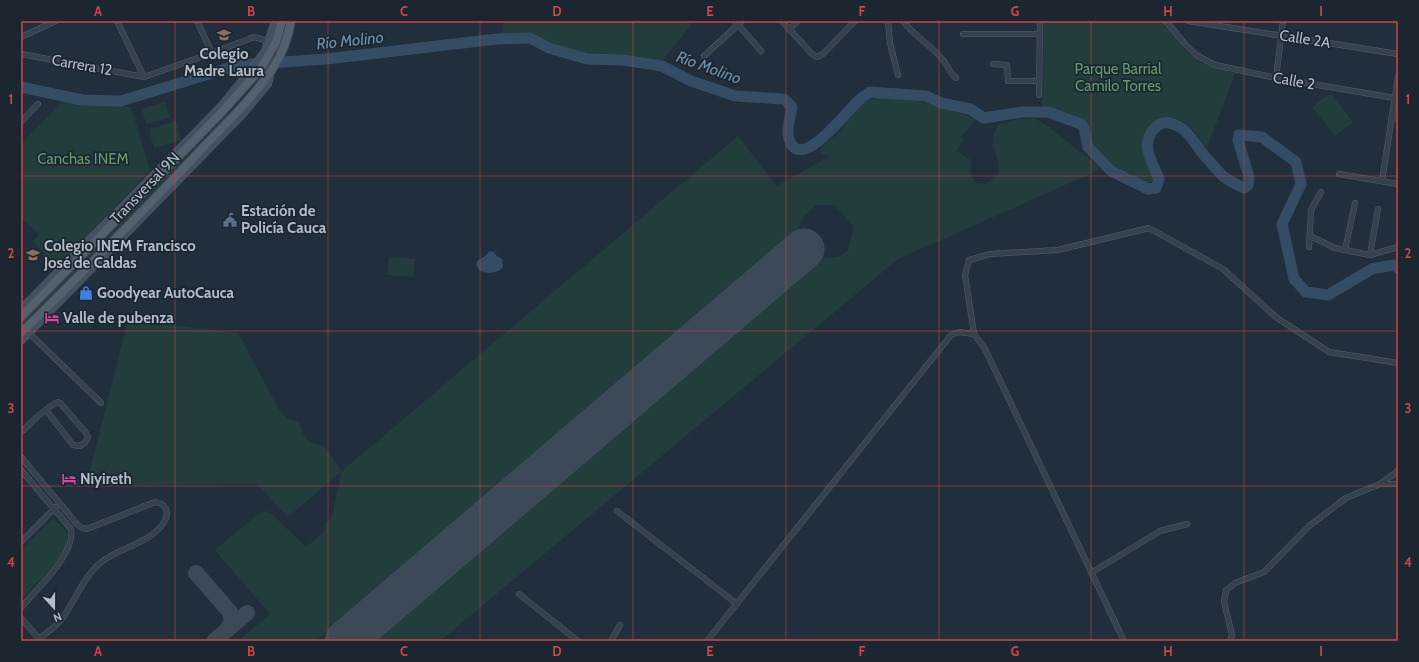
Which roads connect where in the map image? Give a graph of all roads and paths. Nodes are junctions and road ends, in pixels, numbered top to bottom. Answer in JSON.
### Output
{"nodes":[{"id":1,"x":56,"y":21,"type":"edge"},
{"id":2,"x":117,"y":21,"type":"edge"},
{"id":3,"x":197,"y":21,"type":"edge"},
{"id":4,"x":275,"y":21,"type":"edge"},
{"id":5,"x":282,"y":21,"type":"edge"},
{"id":6,"x":291,"y":21,"type":"edge"},
{"id":7,"x":782,"y":21,"type":"edge"},
{"id":8,"x":798,"y":21,"type":"edge"},
{"id":9,"x":855,"y":21,"type":"edge"},
{"id":10,"x":888,"y":21,"type":"edge"},
{"id":11,"x":904,"y":21,"type":"edge"},
{"id":12,"x":1040,"y":21,"type":"edge"},
{"id":13,"x":1166,"y":21,"type":"edge"},
{"id":14,"x":1188,"y":21,"type":"edge"},
{"id":15,"x":1283,"y":21,"type":"edge"},
{"id":16,"x":738,"y":22,"type":"edge"},
{"id":17,"x":789,"y":30,"type":"junction"},
{"id":18,"x":964,"y":34,"type":"dead end"},
{"id":19,"x":1040,"y":34,"type":"junction"},
{"id":20,"x":1281,"y":35,"type":"junction"},
{"id":21,"x":21,"y":37,"type":"edge"},
{"id":22,"x":268,"y":41,"type":"junction"},
{"id":23,"x":761,"y":51,"type":"dead end"},
{"id":24,"x":267,"y":52,"type":"junction"},
{"id":25,"x":212,"y":53,"type":"junction"},
{"id":26,"x":21,"y":54,"type":"edge"},
{"id":27,"x":1398,"y":54,"type":"edge"},
{"id":28,"x":704,"y":56,"type":"dead end"},
{"id":29,"x":992,"y":64,"type":"dead end"},
{"id":30,"x":257,"y":68,"type":"junction"},
{"id":31,"x":898,"y":75,"type":"dead end"},
{"id":32,"x":144,"y":77,"type":"junction"},
{"id":33,"x":1398,"y":77,"type":"edge"},
{"id":34,"x":956,"y":78,"type":"dead end"},
{"id":35,"x":1276,"y":78,"type":"junction"},
{"id":36,"x":1039,"y":81,"type":"junction"},
{"id":37,"x":1039,"y":94,"type":"dead end"},
{"id":38,"x":1394,"y":98,"type":"junction"},
{"id":39,"x":38,"y":104,"type":"dead end"},
{"id":40,"x":1391,"y":118,"type":"junction"},
{"id":41,"x":1398,"y":120,"type":"edge"},
{"id":42,"x":21,"y":122,"type":"edge"},
{"id":43,"x":198,"y":135,"type":"junction"},
{"id":44,"x":188,"y":140,"type":"junction"},
{"id":45,"x":1339,"y":174,"type":"dead end"},
{"id":46,"x":1382,"y":181,"type":"junction"},
{"id":47,"x":1398,"y":184,"type":"edge"},
{"id":48,"x":1321,"y":192,"type":"dead end"},
{"id":49,"x":1355,"y":203,"type":"dead end"},
{"id":50,"x":1378,"y":209,"type":"dead end"},
{"id":51,"x":1310,"y":236,"type":"junction"},
{"id":52,"x":1309,"y":247,"type":"dead end"},
{"id":53,"x":1398,"y":247,"type":"edge"},
{"id":54,"x":1345,"y":250,"type":"junction"},
{"id":55,"x":1370,"y":255,"type":"junction"},
{"id":56,"x":21,"y":308,"type":"edge"},
{"id":57,"x":21,"y":317,"type":"edge"},
{"id":58,"x":25,"y":332,"type":"edge"},
{"id":59,"x":974,"y":334,"type":"junction"},
{"id":60,"x":21,"y":341,"type":"edge"},
{"id":61,"x":1398,"y":363,"type":"edge"},
{"id":62,"x":100,"y":403,"type":"dead end"},
{"id":63,"x":46,"y":410,"type":"junction"},
{"id":64,"x":21,"y":432,"type":"edge"},
{"id":65,"x":21,"y":457,"type":"edge"},
{"id":66,"x":21,"y":470,"type":"edge"},
{"id":67,"x":1398,"y":471,"type":"edge"},
{"id":68,"x":1380,"y":484,"type":"junction"},
{"id":69,"x":1398,"y":484,"type":"edge"},
{"id":70,"x":60,"y":503,"type":"junction"},
{"id":71,"x":54,"y":508,"type":"junction"},
{"id":72,"x":617,"y":511,"type":"dead end"},
{"id":73,"x":1187,"y":524,"type":"dead end"},
{"id":74,"x":21,"y":542,"type":"edge"},
{"id":75,"x":1091,"y":573,"type":"junction"},
{"id":76,"x":519,"y":594,"type":"dead end"},
{"id":77,"x":737,"y":604,"type":"junction"},
{"id":78,"x":21,"y":608,"type":"edge"},
{"id":79,"x":21,"y":618,"type":"edge"},
{"id":80,"x":620,"y":626,"type":"dead end"},
{"id":81,"x":578,"y":641,"type":"edge"},
{"id":82,"x":611,"y":641,"type":"edge"},
{"id":83,"x":707,"y":641,"type":"edge"},
{"id":84,"x":1124,"y":641,"type":"edge"},
{"id":85,"x":1230,"y":641,"type":"edge"}],
"edges":[{"from":1,"to":21,"type":"street"},
{"from":2,"to":32,"type":"street"},
{"from":3,"to":25,"type":"street"},
{"from":4,"to":22,"type":"main road"},
{"from":5,"to":24,"type":"main road","name":"Transversal 9N"},
{"from":6,"to":58,"type":"main road","name":"Transversal 9N"},
{"from":7,"to":17,"type":"street"},
{"from":8,"to":17,"type":"street"},
{"from":9,"to":17,"type":"street"},
{"from":10,"to":31,"type":"street"},
{"from":11,"to":34,"type":"street"},
{"from":12,"to":19,"type":"street"},
{"from":13,"to":35,"type":"street","name":"Calle 2"},
{"from":14,"to":20,"type":"street","name":"Calle 2A"},
{"from":15,"to":20,"type":"street"},
{"from":16,"to":23,"type":"street"},
{"from":16,"to":28,"type":"street"},
{"from":18,"to":19,"type":"street"},
{"from":19,"to":36,"type":"street"},
{"from":20,"to":27,"type":"street","name":"Calle 2A"},
{"from":20,"to":35,"type":"street"},
{"from":22,"to":24,"type":"main road"},
{"from":22,"to":25,"type":"street"},
{"from":24,"to":30,"type":"main road","name":"Transversal 9N"},
{"from":25,"to":32,"type":"street"},
{"from":26,"to":32,"type":"street","name":"Carrera 12"},
{"from":29,"to":36,"type":"street"},
{"from":30,"to":43,"type":"main road","name":"Transversal 9N"},
{"from":30,"to":44,"type":"main road","name":"Transversal 9N"},
{"from":33,"to":38,"type":"street"},
{"from":35,"to":38,"type":"street","name":"Calle 2"},
{"from":36,"to":37,"type":"street"},
{"from":38,"to":40,"type":"street"},
{"from":39,"to":42,"type":"street"},
{"from":40,"to":41,"type":"street"},
{"from":40,"to":46,"type":"street"},
{"from":43,"to":44,"type":"main road"},
{"from":43,"to":57,"type":"main road","name":"Transversal 9N"},
{"from":44,"to":56,"type":"main road","name":"Transversal 9N"},
{"from":45,"to":46,"type":"street"},
{"from":46,"to":47,"type":"street"},
{"from":48,"to":51,"type":"street"},
{"from":49,"to":54,"type":"street"},
{"from":50,"to":55,"type":"street"},
{"from":51,"to":52,"type":"street"},
{"from":51,"to":54,"type":"street"},
{"from":53,"to":55,"type":"street"},
{"from":54,"to":55,"type":"street"},
{"from":58,"to":60,"type":"main road"},
{"from":58,"to":62,"type":"street"},
{"from":59,"to":61,"type":"street"},
{"from":59,"to":75,"type":"street"},
{"from":59,"to":77,"type":"street"},
{"from":63,"to":63,"type":"street"},
{"from":63,"to":64,"type":"street"},
{"from":65,"to":70,"type":"street"},
{"from":66,"to":71,"type":"street"},
{"from":67,"to":68,"type":"street"},
{"from":68,"to":69,"type":"street"},
{"from":68,"to":85,"type":"street"},
{"from":70,"to":71,"type":"street"},
{"from":70,"to":79,"type":"street"},
{"from":71,"to":74,"type":"street"},
{"from":71,"to":78,"type":"street"},
{"from":72,"to":77,"type":"street"},
{"from":73,"to":75,"type":"street"},
{"from":75,"to":84,"type":"street"},
{"from":76,"to":81,"type":"street"},
{"from":77,"to":83,"type":"street"},
{"from":80,"to":82,"type":"street"}]}
